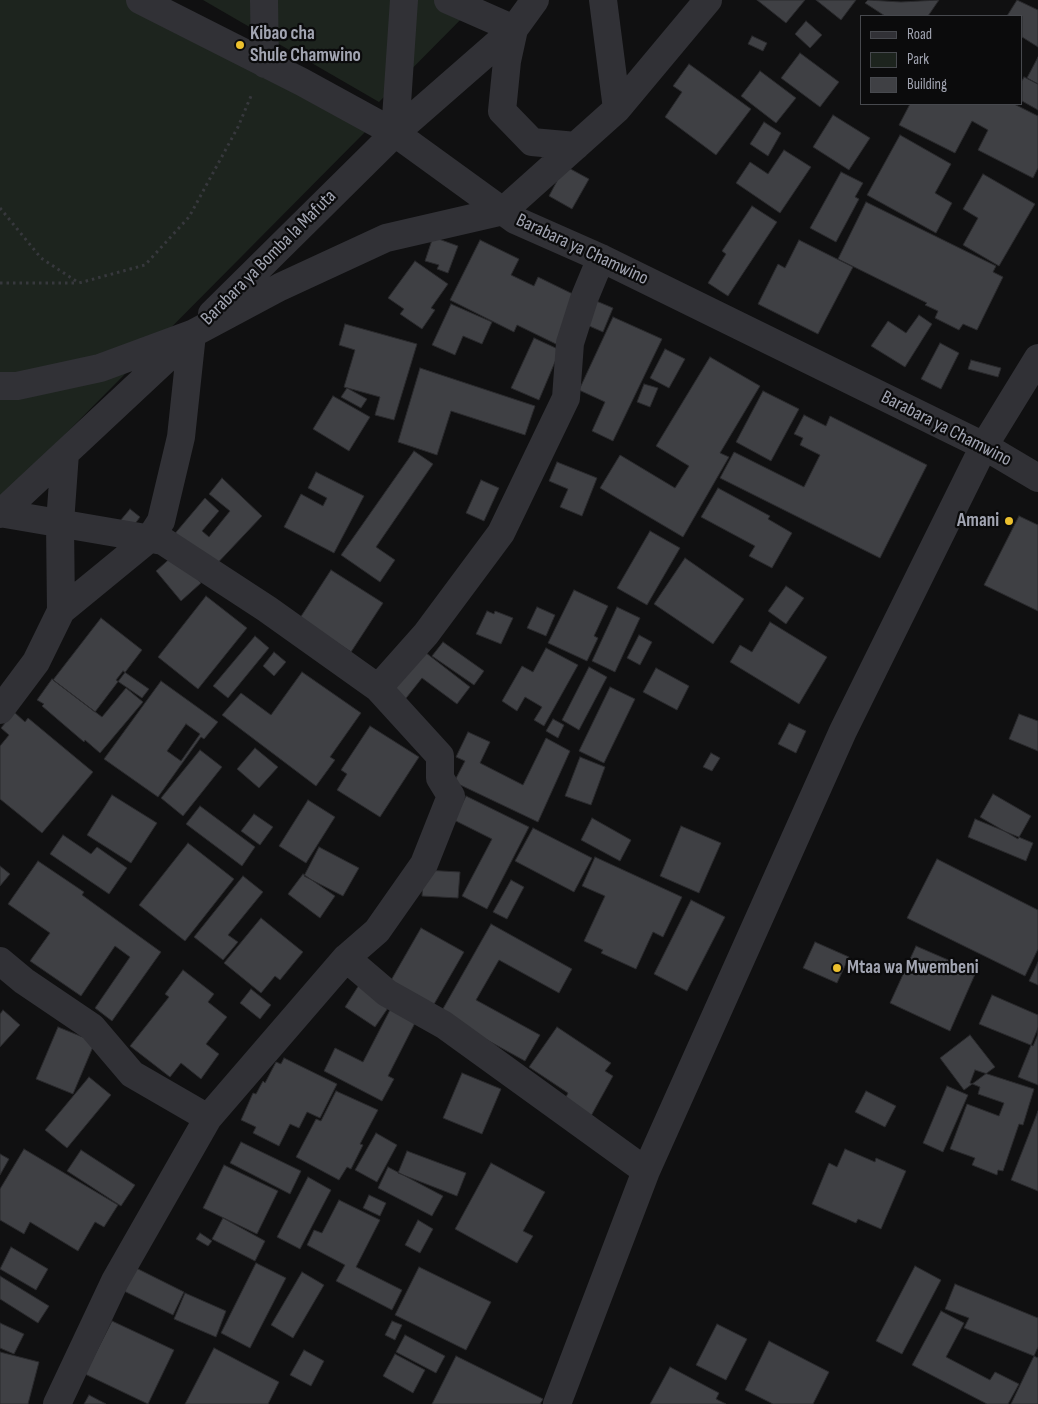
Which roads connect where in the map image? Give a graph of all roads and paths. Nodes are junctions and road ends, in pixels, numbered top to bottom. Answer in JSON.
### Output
{"nodes":[{"id":1,"x":140,"y":0,"type":"edge"},
{"id":2,"x":264,"y":0,"type":"edge"},
{"id":3,"x":404,"y":0,"type":"edge"},
{"id":4,"x":448,"y":0,"type":"edge"},
{"id":5,"x":535,"y":0,"type":"edge"},
{"id":6,"x":603,"y":0,"type":"edge"},
{"id":7,"x":708,"y":0,"type":"edge"},
{"id":8,"x":514,"y":29,"type":"junction"},
{"id":9,"x":265,"y":64,"type":"junction"},
{"id":10,"x":617,"y":109,"type":"junction"},
{"id":11,"x":395,"y":133,"type":"junction"},
{"id":12,"x":576,"y":146,"type":"junction"},
{"id":13,"x":0,"y":208,"type":"edge"},
{"id":14,"x":503,"y":211,"type":"junction"},
{"id":15,"x":601,"y":258,"type":"junction"},
{"id":16,"x":0,"y":283,"type":"edge"},
{"id":17,"x":79,"y":283,"type":"junction"},
{"id":18,"x":192,"y":334,"type":"junction"},
{"id":19,"x":1038,"y":358,"type":"edge"},
{"id":20,"x":0,"y":386,"type":"edge"},
{"id":21,"x":984,"y":446,"type":"junction"},
{"id":22,"x":65,"y":453,"type":"junction"},
{"id":23,"x":1038,"y":478,"type":"edge"},
{"id":24,"x":0,"y":512,"type":"edge"},
{"id":25,"x":60,"y":523,"type":"junction"},
{"id":26,"x":150,"y":538,"type":"junction"},
{"id":27,"x":61,"y":611,"type":"junction"},
{"id":28,"x":378,"y":688,"type":"junction"},
{"id":29,"x":0,"y":710,"type":"edge"},
{"id":30,"x":346,"y":958,"type":"junction"},
{"id":31,"x":0,"y":961,"type":"edge"},
{"id":32,"x":208,"y":1118,"type":"junction"},
{"id":33,"x":646,"y":1171,"type":"junction"},
{"id":34,"x":58,"y":1404,"type":"edge"},
{"id":35,"x":557,"y":1404,"type":"edge"}],
"edges":[{"from":1,"to":9,"type":"street","name":"Barabara ya Chamwino"},
{"from":2,"to":9,"type":"street"},
{"from":3,"to":11,"type":"street"},
{"from":4,"to":8,"type":"street"},
{"from":5,"to":8,"type":"street","name":"Barabara ya Bomba la Mafuta"},
{"from":6,"to":10,"type":"street"},
{"from":7,"to":10,"type":"street"},
{"from":8,"to":11,"type":"street","name":"Barabara ya Bomba la Mafuta"},
{"from":8,"to":12,"type":"street"},
{"from":9,"to":11,"type":"street","name":"Barabara ya Chamwino"},
{"from":9,"to":17,"type":"path"},
{"from":10,"to":12,"type":"street"},
{"from":11,"to":14,"type":"street","name":"Barabara ya Chamwino"},
{"from":11,"to":18,"type":"street","name":"Barabara ya Bomba la Mafuta"},
{"from":12,"to":14,"type":"street"},
{"from":13,"to":17,"type":"path"},
{"from":14,"to":15,"type":"street","name":"Barabara ya Chamwino"},
{"from":14,"to":18,"type":"street"},
{"from":15,"to":21,"type":"street","name":"Barabara ya Chamwino"},
{"from":15,"to":28,"type":"street"},
{"from":16,"to":17,"type":"path"},
{"from":18,"to":20,"type":"street"},
{"from":18,"to":22,"type":"street","name":"Barabara ya Bomba la Mafuta"},
{"from":18,"to":26,"type":"street"},
{"from":19,"to":21,"type":"street"},
{"from":21,"to":23,"type":"street","name":"Barabara ya Chamwino"},
{"from":21,"to":33,"type":"street"},
{"from":22,"to":24,"type":"street","name":"Barabara ya Bomba la Mafuta"},
{"from":22,"to":25,"type":"street"},
{"from":24,"to":25,"type":"street"},
{"from":25,"to":26,"type":"street"},
{"from":25,"to":27,"type":"street"},
{"from":26,"to":27,"type":"street"},
{"from":26,"to":28,"type":"street"},
{"from":27,"to":29,"type":"street"},
{"from":28,"to":30,"type":"street"},
{"from":30,"to":32,"type":"street"},
{"from":30,"to":33,"type":"street"},
{"from":31,"to":32,"type":"street"},
{"from":32,"to":34,"type":"street"},
{"from":33,"to":35,"type":"street"}]}
